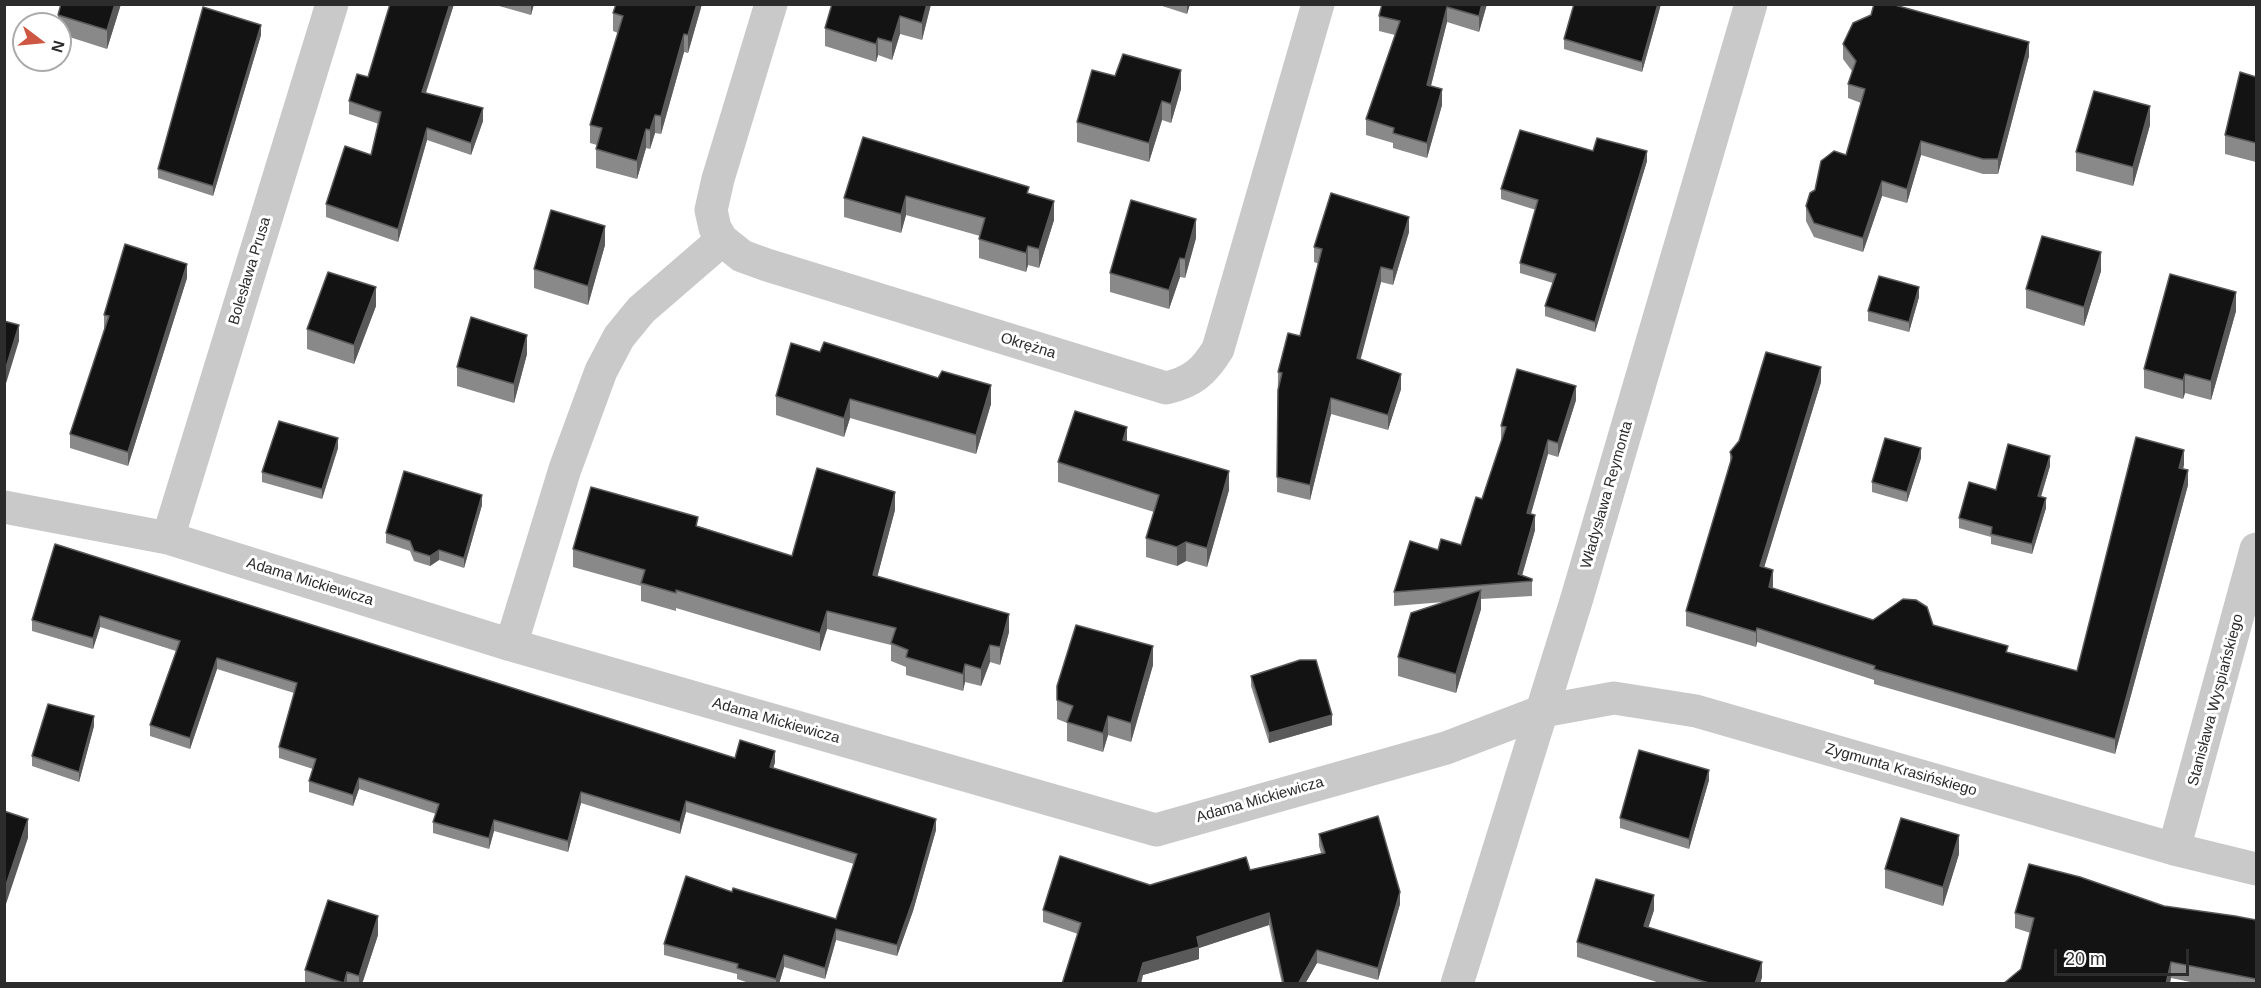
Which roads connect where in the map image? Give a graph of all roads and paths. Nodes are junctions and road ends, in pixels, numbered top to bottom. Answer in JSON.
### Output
{"nodes":[{"id":1,"x":332,"y":4,"type":"edge"},
{"id":2,"x":771,"y":4,"type":"edge"},
{"id":3,"x":1318,"y":4,"type":"edge"},
{"id":4,"x":1751,"y":4,"type":"edge"},
{"id":5,"x":722,"y":240,"type":"junction"},
{"id":6,"x":4,"y":507,"type":"edge"},
{"id":7,"x":168,"y":538,"type":"junction"},
{"id":8,"x":2256,"y":549,"type":"edge"},
{"id":9,"x":511,"y":645,"type":"junction"},
{"id":10,"x":1543,"y":711,"type":"junction"},
{"id":11,"x":2174,"y":849,"type":"junction"},
{"id":12,"x":2256,"y":869,"type":"edge"},
{"id":13,"x":1457,"y":984,"type":"edge"}],
"edges":[{"from":1,"to":7,"type":"street","name":"Bolesława Prusa"},
{"from":2,"to":5,"type":"street"},
{"from":3,"to":5,"type":"street","name":"Okrężna"},
{"from":4,"to":10,"type":"street","name":"Władysława Reymonta"},
{"from":5,"to":9,"type":"street"},
{"from":6,"to":7,"type":"street","name":"Adama Mickiewicza"},
{"from":7,"to":9,"type":"street","name":"Adama Mickiewicza"},
{"from":8,"to":11,"type":"street","name":"Stanisława Wyspiańskiego"},
{"from":9,"to":10,"type":"street","name":"Adama Mickiewicza"},
{"from":10,"to":11,"type":"street","name":"Zygmunta Krasińskiego"},
{"from":10,"to":13,"type":"street","name":"Władysława Reymonta"},
{"from":11,"to":12,"type":"street","name":"Zygmunta Krasińskiego"}]}
